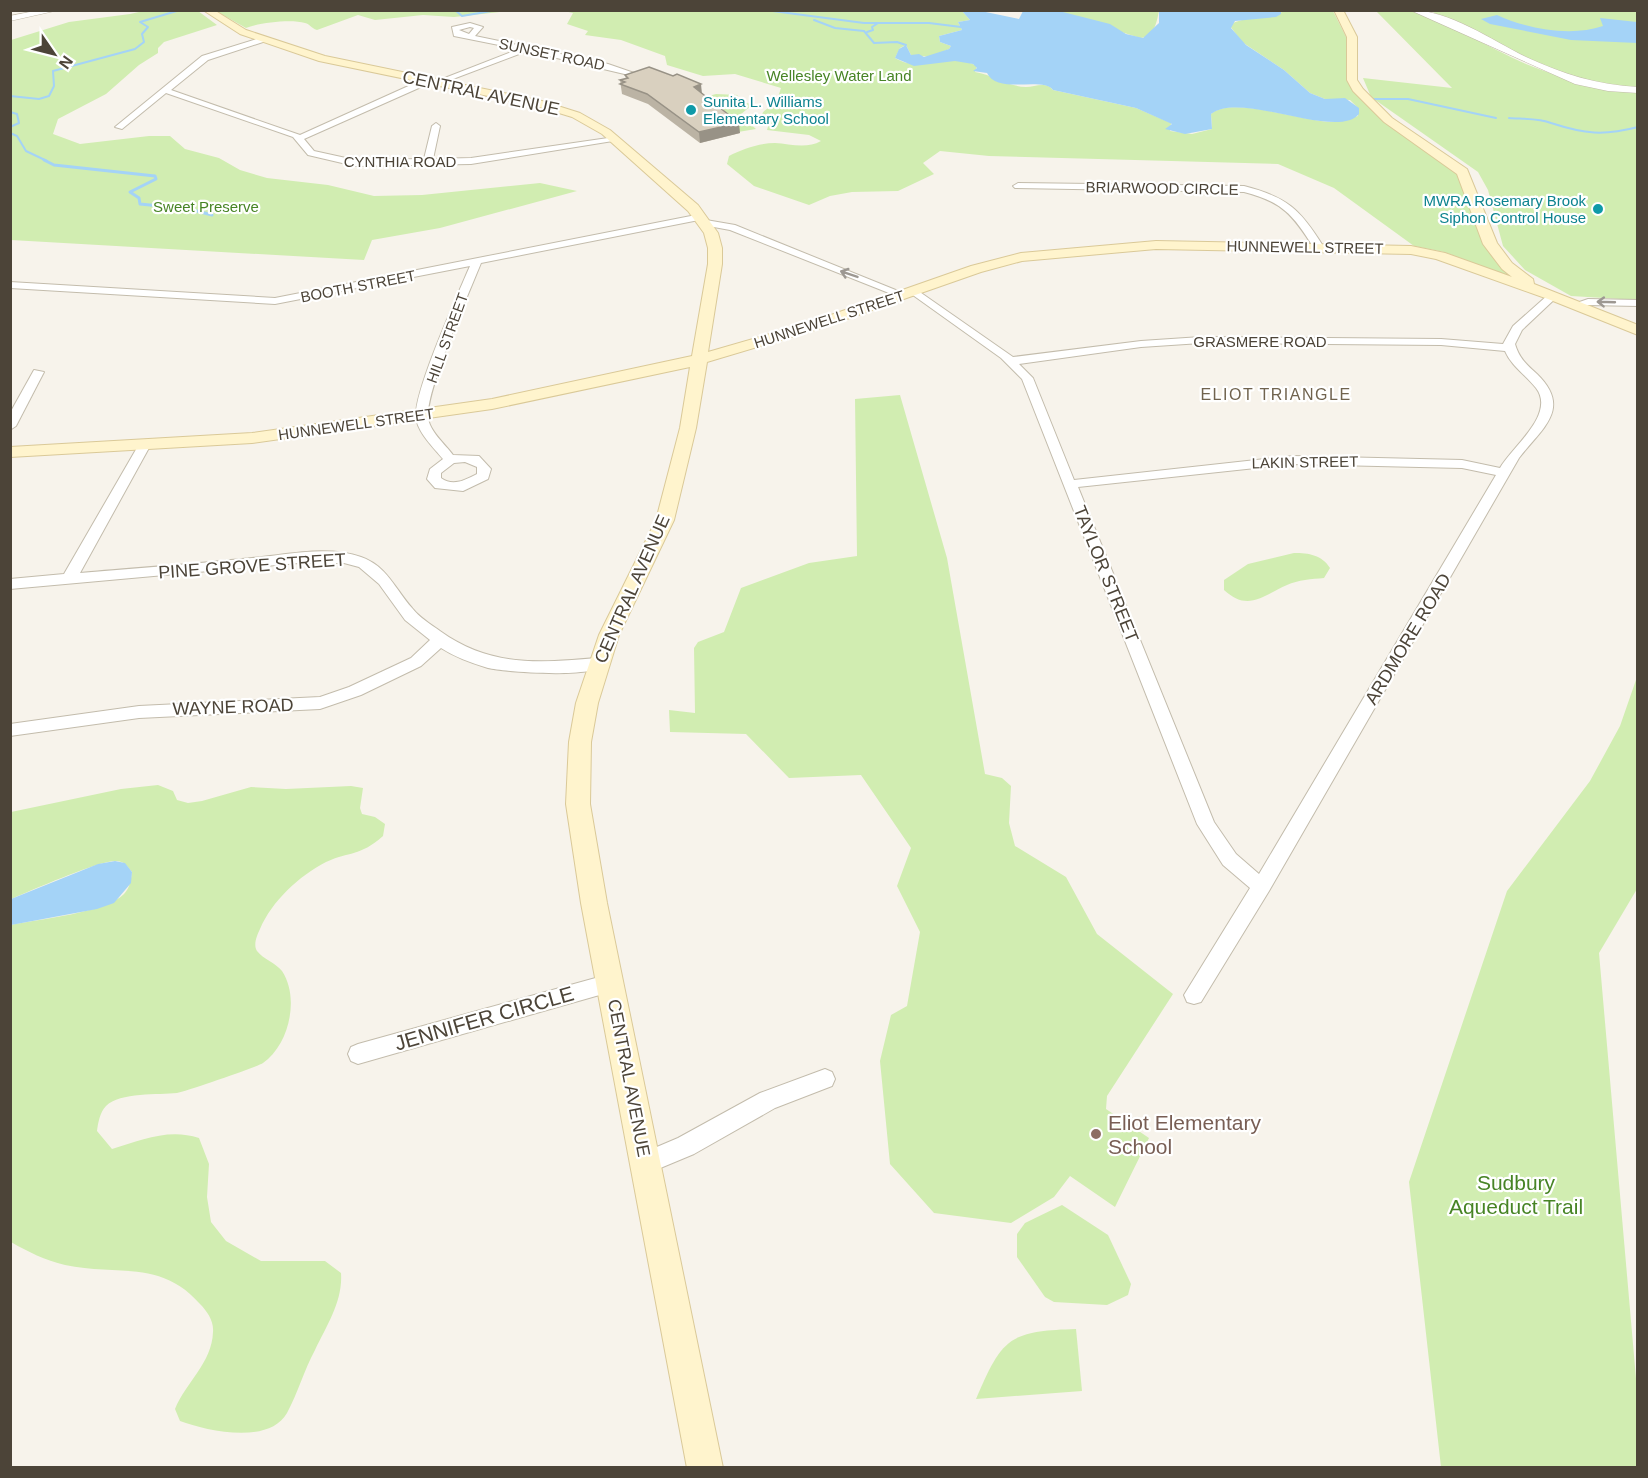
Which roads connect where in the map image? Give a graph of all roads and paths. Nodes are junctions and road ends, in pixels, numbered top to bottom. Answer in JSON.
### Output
{"nodes":[{"id":1,"x":55,"y":10,"type":"edge"},
{"id":2,"x":207,"y":10,"type":"edge"},
{"id":3,"x":1338,"y":10,"type":"edge"},
{"id":4,"x":1414,"y":10,"type":"edge"},
{"id":5,"x":10,"y":19,"type":"edge"},
{"id":6,"x":471,"y":36,"type":"dead end"},
{"id":7,"x":263,"y":39,"type":"junction"},
{"id":8,"x":526,"y":49,"type":"junction"},
{"id":9,"x":633,"y":74,"type":"edge"},
{"id":10,"x":434,"y":82,"type":"junction"},
{"id":11,"x":164,"y":90,"type":"junction"},
{"id":12,"x":1638,"y":90,"type":"edge"},
{"id":13,"x":436,"y":126,"type":"dead end"},
{"id":14,"x":119,"y":127,"type":"dead end"},
{"id":15,"x":300,"y":138,"type":"junction"},
{"id":16,"x":615,"y":140,"type":"junction"},
{"id":17,"x":428,"y":162,"type":"junction"},
{"id":18,"x":1018,"y":186,"type":"dead end"},
{"id":19,"x":704,"y":220,"type":"junction"},
{"id":20,"x":1318,"y":246,"type":"junction"},
{"id":21,"x":476,"y":263,"type":"junction"},
{"id":22,"x":10,"y":285,"type":"edge"},
{"id":23,"x":908,"y":293,"type":"junction"},
{"id":24,"x":1553,"y":296,"type":"junction"},
{"id":25,"x":1638,"y":303,"type":"edge"},
{"id":26,"x":1576,"y":305,"type":"junction"},
{"id":27,"x":1638,"y":331,"type":"edge"},
{"id":28,"x":1509,"y":348,"type":"junction"},
{"id":29,"x":700,"y":359,"type":"junction"},
{"id":30,"x":1012,"y":361,"type":"junction"},
{"id":31,"x":38,"y":372,"type":"dead end"},
{"id":32,"x":421,"y":415,"type":"junction"},
{"id":33,"x":10,"y":426,"type":"edge"},
{"id":34,"x":144,"y":446,"type":"junction"},
{"id":35,"x":10,"y":452,"type":"edge"},
{"id":36,"x":450,"y":460,"type":"dead end"},
{"id":37,"x":1504,"y":473,"type":"junction"},
{"id":38,"x":1071,"y":484,"type":"junction"},
{"id":39,"x":69,"y":579,"type":"junction"},
{"id":40,"x":10,"y":584,"type":"edge"},
{"id":41,"x":440,"y":640,"type":"junction"},
{"id":42,"x":597,"y":664,"type":"junction"},
{"id":43,"x":10,"y":730,"type":"edge"},
{"id":44,"x":1262,"y":885,"type":"junction"},
{"id":45,"x":610,"y":983,"type":"junction"},
{"id":46,"x":1194,"y":995,"type":"dead end"},
{"id":47,"x":358,"y":1054,"type":"dead end"},
{"id":48,"x":825,"y":1079,"type":"dead end"},
{"id":49,"x":646,"y":1162,"type":"junction"},
{"id":50,"x":705,"y":1467,"type":"edge"}],
"edges":[{"from":1,"to":5,"type":"street"},
{"from":2,"to":7,"type":"main road","name":"CENTRAL AVENUE"},
{"from":3,"to":24,"type":"main road"},
{"from":4,"to":12,"type":"street"},
{"from":6,"to":8,"type":"street","name":"SUNSET ROAD"},
{"from":7,"to":10,"type":"main road","name":"CENTRAL AVENUE"},
{"from":7,"to":11,"type":"street"},
{"from":8,"to":9,"type":"street","name":"SUNSET ROAD"},
{"from":8,"to":10,"type":"street"},
{"from":10,"to":15,"type":"street"},
{"from":10,"to":16,"type":"main road","name":"CENTRAL AVENUE"},
{"from":11,"to":14,"type":"street"},
{"from":11,"to":15,"type":"street","name":"CYNTHIA ROAD"},
{"from":13,"to":17,"type":"street"},
{"from":15,"to":17,"type":"street","name":"CYNTHIA ROAD"},
{"from":16,"to":17,"type":"street","name":"CYNTHIA ROAD"},
{"from":16,"to":19,"type":"main road","name":"CENTRAL AVENUE"},
{"from":18,"to":20,"type":"street","name":"BRIARWOOD CIRCLE"},
{"from":19,"to":21,"type":"street","name":"BOOTH STREET"},
{"from":23,"to":19,"type":"street","name":"TAYLOR STREET","one_way":true},
{"from":19,"to":29,"type":"main road","name":"CENTRAL AVENUE"},
{"from":20,"to":23,"type":"main road","name":"HUNNEWELL STREET"},
{"from":20,"to":24,"type":"main road","name":"HUNNEWELL STREET"},
{"from":21,"to":22,"type":"street","name":"BOOTH STREET"},
{"from":21,"to":32,"type":"street","name":"HILL STREET"},
{"from":23,"to":29,"type":"main road","name":"HUNNEWELL STREET"},
{"from":23,"to":30,"type":"street","name":"TAYLOR STREET"},
{"from":24,"to":26,"type":"main road","name":"HUNNEWELL STREET"},
{"from":24,"to":28,"type":"street"},
{"from":25,"to":26,"type":"street","one_way":true},
{"from":26,"to":27,"type":"main road","name":"HUNNEWELL STREET"},
{"from":28,"to":30,"type":"street","name":"GRASMERE ROAD"},
{"from":28,"to":37,"type":"street","name":"ARDMORE ROAD"},
{"from":29,"to":32,"type":"main road","name":"HUNNEWELL STREET"},
{"from":29,"to":42,"type":"main road","name":"CENTRAL AVENUE"},
{"from":30,"to":38,"type":"street","name":"TAYLOR STREET"},
{"from":31,"to":33,"type":"street"},
{"from":32,"to":34,"type":"main road","name":"HUNNEWELL STREET"},
{"from":32,"to":36,"type":"street"},
{"from":34,"to":35,"type":"main road","name":"HUNNEWELL STREET"},
{"from":34,"to":39,"type":"street"},
{"from":37,"to":38,"type":"street","name":"LAKIN STREET"},
{"from":37,"to":44,"type":"street","name":"ARDMORE ROAD"},
{"from":38,"to":44,"type":"street","name":"TAYLOR STREET"},
{"from":39,"to":40,"type":"street","name":"PINE GROVE STREET"},
{"from":39,"to":41,"type":"street","name":"PINE GROVE STREET"},
{"from":41,"to":42,"type":"street","name":"PINE GROVE STREET"},
{"from":41,"to":43,"type":"street","name":"WAYNE ROAD"},
{"from":42,"to":45,"type":"main road","name":"CENTRAL AVENUE"},
{"from":44,"to":46,"type":"street","name":"ARDMORE ROAD"},
{"from":45,"to":47,"type":"street","name":"JENNIFER CIRCLE"},
{"from":45,"to":49,"type":"main road","name":"CENTRAL AVENUE"},
{"from":48,"to":49,"type":"street"},
{"from":49,"to":50,"type":"main road","name":"CENTRAL AVENUE"}]}
